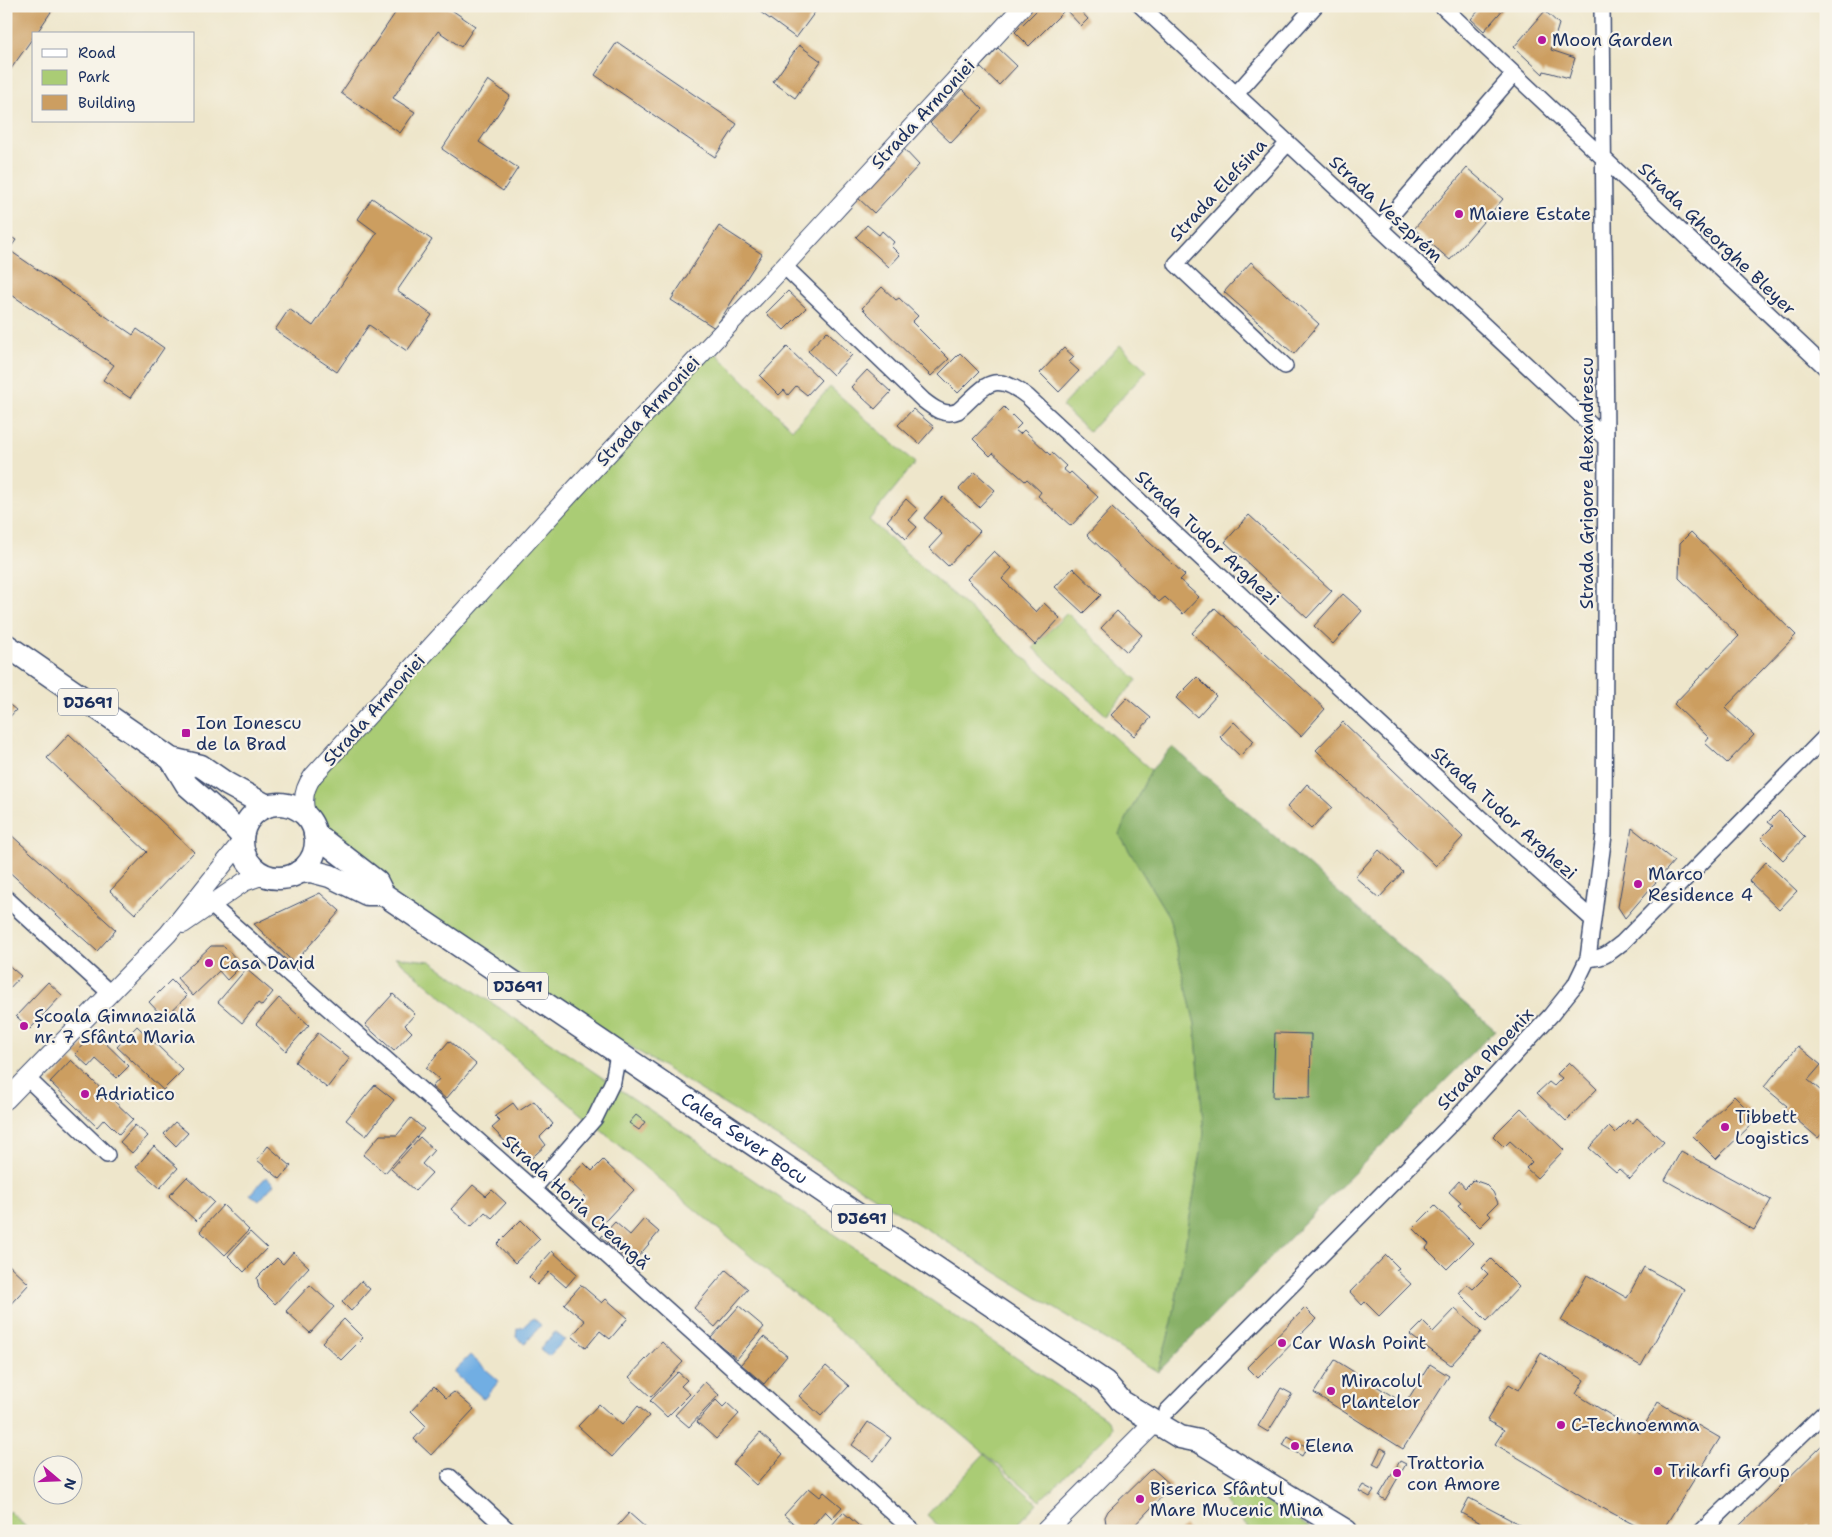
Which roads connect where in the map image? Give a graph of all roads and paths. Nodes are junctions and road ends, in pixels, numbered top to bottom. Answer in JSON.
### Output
{"nodes":[{"id":1,"x":1141,"y":6,"type":"edge"},
{"id":2,"x":1315,"y":6,"type":"edge"},
{"id":3,"x":1442,"y":6,"type":"edge"},
{"id":4,"x":1602,"y":6,"type":"edge"},
{"id":5,"x":1017,"y":8,"type":"edge"},
{"id":6,"x":1514,"y":74,"type":"junction"},
{"id":7,"x":1236,"y":94,"type":"junction"},
{"id":8,"x":1288,"y":143,"type":"junction"},
{"id":9,"x":1603,"y":157,"type":"junction"},
{"id":10,"x":1380,"y":228,"type":"junction"},
{"id":11,"x":784,"y":266,"type":"junction"},
{"id":12,"x":1285,"y":366,"type":"dead end"},
{"id":13,"x":1826,"y":368,"type":"edge"},
{"id":14,"x":1606,"y":439,"type":"junction"},
{"id":15,"x":6,"y":644,"type":"edge"},
{"id":16,"x":1826,"y":736,"type":"edge"},
{"id":17,"x":171,"y":759,"type":"junction"},
{"id":18,"x":267,"y":806,"type":"junction"},
{"id":19,"x":312,"y":828,"type":"junction"},
{"id":20,"x":242,"y":839,"type":"junction"},
{"id":21,"x":299,"y":872,"type":"junction"},
{"id":22,"x":271,"y":877,"type":"junction"},
{"id":23,"x":383,"y":894,"type":"junction"},
{"id":24,"x":6,"y":898,"type":"edge"},
{"id":25,"x":211,"y":905,"type":"junction"},
{"id":26,"x":1593,"y":920,"type":"junction"},
{"id":27,"x":168,"y":934,"type":"junction"},
{"id":28,"x":1588,"y":958,"type":"junction"},
{"id":29,"x":110,"y":993,"type":"junction"},
{"id":30,"x":618,"y":1054,"type":"junction"},
{"id":31,"x":27,"y":1078,"type":"junction"},
{"id":32,"x":6,"y":1100,"type":"edge"},
{"id":33,"x":107,"y":1155,"type":"dead end"},
{"id":34,"x":533,"y":1189,"type":"junction"},
{"id":35,"x":1826,"y":1411,"type":"edge"},
{"id":36,"x":1161,"y":1417,"type":"junction"},
{"id":37,"x":450,"y":1477,"type":"dead end"},
{"id":38,"x":509,"y":1531,"type":"edge"},
{"id":39,"x":913,"y":1531,"type":"edge"},
{"id":40,"x":1046,"y":1531,"type":"edge"},
{"id":41,"x":1346,"y":1531,"type":"edge"},
{"id":42,"x":1702,"y":1531,"type":"edge"}],
"edges":[{"from":1,"to":7,"type":"street","name":"Strada Veszprém"},
{"from":2,"to":7,"type":"street"},
{"from":3,"to":6,"type":"street","name":"Strada Gheorghe Bleyer"},
{"from":4,"to":9,"type":"street","name":"Strada Grigore Alexandrescu"},
{"from":5,"to":11,"type":"street","name":"Strada Armoniei"},
{"from":6,"to":9,"type":"street","name":"Strada Gheorghe Bleyer"},
{"from":6,"to":10,"type":"street"},
{"from":7,"to":8,"type":"street","name":"Strada Veszprém"},
{"from":8,"to":10,"type":"street","name":"Strada Veszprém"},
{"from":8,"to":12,"type":"street","name":"Strada Elefsina"},
{"from":9,"to":13,"type":"street","name":"Strada Gheorghe Bleyer"},
{"from":9,"to":14,"type":"street","name":"Strada Grigore Alexandrescu"},
{"from":10,"to":14,"type":"street","name":"Strada Veszprém"},
{"from":11,"to":19,"type":"street","name":"Strada Armoniei"},
{"from":11,"to":26,"type":"street","name":"Strada Tudor Arghezi"},
{"from":14,"to":26,"type":"street","name":"Strada Grigore Alexandrescu"},
{"from":15,"to":17,"type":"main road","number":"DJ691"},
{"from":16,"to":28,"type":"street"},
{"from":17,"to":18,"type":"main road","number":"DJ691"},
{"from":17,"to":20,"type":"main road","number":"DJ691"},
{"from":18,"to":19,"type":"main road","number":"DJ691"},
{"from":18,"to":20,"type":"main road"},
{"from":19,"to":21,"type":"main road"},
{"from":19,"to":23,"type":"main road","name":"Calea Sever Bocu","number":"DJ691"},
{"from":20,"to":22,"type":"main road","number":"DJ691"},
{"from":20,"to":27,"type":"street"},
{"from":21,"to":22,"type":"main road","number":"DJ691"},
{"from":21,"to":23,"type":"main road","name":"Calea Sever Bocu","number":"DJ691"},
{"from":22,"to":25,"type":"street"},
{"from":23,"to":30,"type":"main road","name":"Calea Sever Bocu","number":"DJ691"},
{"from":24,"to":29,"type":"street"},
{"from":25,"to":27,"type":"street"},
{"from":25,"to":34,"type":"street","name":"Strada Horia Creangă"},
{"from":26,"to":28,"type":"street","name":"Strada Grigore Alexandrescu"},
{"from":27,"to":29,"type":"street"},
{"from":28,"to":36,"type":"street","name":"Strada Phoenix"},
{"from":29,"to":31,"type":"street"},
{"from":30,"to":34,"type":"street"},
{"from":30,"to":36,"type":"main road","name":"Calea Sever Bocu","number":"DJ691"},
{"from":31,"to":32,"type":"street"},
{"from":31,"to":33,"type":"street"},
{"from":34,"to":39,"type":"street","name":"Strada Horia Creangă"},
{"from":35,"to":42,"type":"street"},
{"from":36,"to":40,"type":"main road"},
{"from":36,"to":41,"type":"main road","number":"DJ691"},
{"from":37,"to":38,"type":"street"}]}
